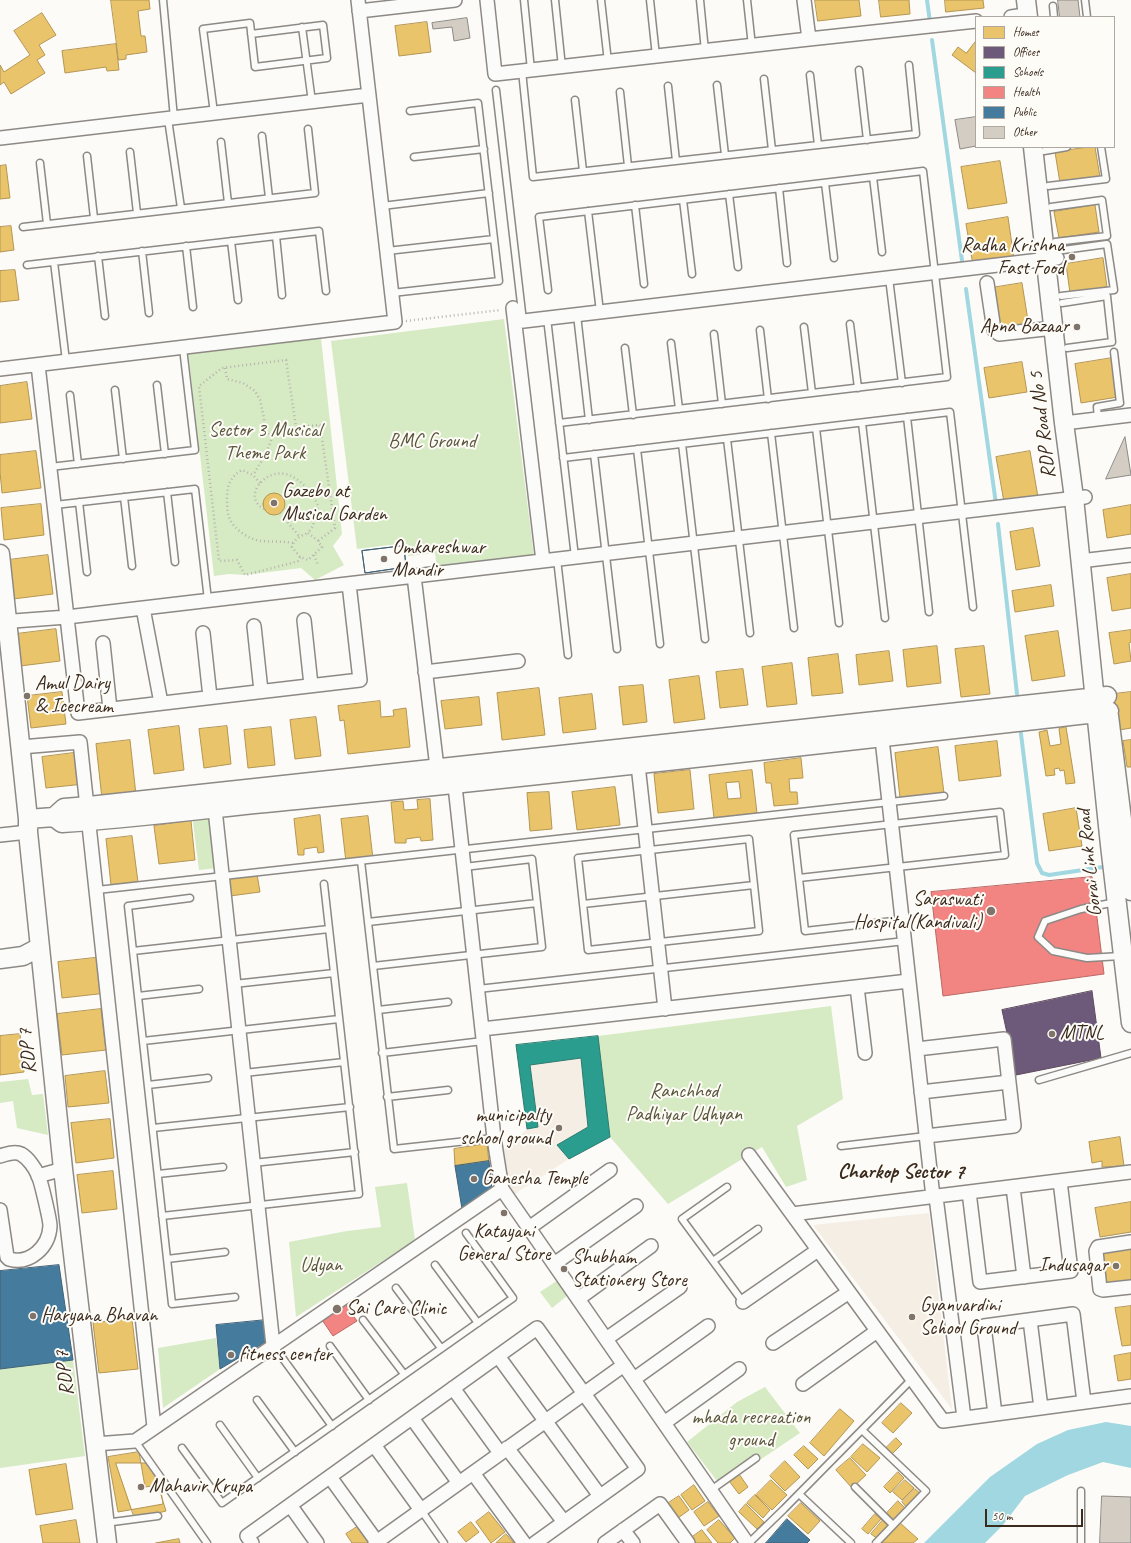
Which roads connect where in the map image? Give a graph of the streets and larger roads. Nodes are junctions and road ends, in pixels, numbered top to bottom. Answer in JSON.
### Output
{"nodes":[{"id":1,"x":455,"y":0,"type":"edge"},
{"id":2,"x":487,"y":0,"type":"edge"},
{"id":3,"x":804,"y":0,"type":"edge"},
{"id":4,"x":1026,"y":0,"type":"edge"},
{"id":5,"x":358,"y":5,"type":"edge"},
{"id":6,"x":1018,"y":13,"type":"edge"},
{"id":7,"x":975,"y":21,"type":"edge"},
{"id":8,"x":808,"y":39,"type":"junction"},
{"id":9,"x":369,"y":95,"type":"junction"},
{"id":10,"x":0,"y":138,"type":"edge"},
{"id":11,"x":1040,"y":148,"type":"edge"},
{"id":12,"x":1053,"y":252,"type":"junction"},
{"id":13,"x":988,"y":283,"type":"dead end"},
{"id":14,"x":513,"y":308,"type":"road end"},
{"id":15,"x":519,"y":322,"type":"junction"},
{"id":16,"x":1054,"y":328,"type":"junction"},
{"id":17,"x":38,"y":364,"type":"junction"},
{"id":18,"x":0,"y":369,"type":"edge"},
{"id":19,"x":1131,"y":415,"type":"edge"},
{"id":20,"x":1069,"y":422,"type":"junction"},
{"id":21,"x":1079,"y":497,"type":"junction"},
{"id":22,"x":0,"y":554,"type":"edge"},
{"id":23,"x":1131,"y":555,"type":"edge"},
{"id":24,"x":543,"y":561,"type":"junction"},
{"id":25,"x":1086,"y":561,"type":"junction"},
{"id":26,"x":414,"y":576,"type":"junction"},
{"id":27,"x":349,"y":584,"type":"junction"},
{"id":28,"x":143,"y":608,"type":"junction"},
{"id":29,"x":67,"y":617,"type":"junction"},
{"id":30,"x":304,"y":620,"type":"dead end"},
{"id":31,"x":4,"y":622,"type":"edge"},
{"id":32,"x":254,"y":626,"type":"dead end"},
{"id":33,"x":203,"y":633,"type":"dead end"},
{"id":34,"x":102,"y":643,"type":"dead end"},
{"id":35,"x":518,"y":661,"type":"dead end"},
{"id":36,"x":425,"y":672,"type":"junction"},
{"id":37,"x":311,"y":685,"type":"junction"},
{"id":38,"x":262,"y":691,"type":"junction"},
{"id":39,"x":210,"y":698,"type":"junction"},
{"id":40,"x":161,"y":703,"type":"junction"},
{"id":41,"x":1102,"y":704,"type":"junction"},
{"id":42,"x":110,"y":709,"type":"junction"},
{"id":43,"x":881,"y":729,"type":"junction"},
{"id":44,"x":21,"y":747,"type":"junction"},
{"id":45,"x":635,"y":747,"type":"junction"},
{"id":46,"x":638,"y":764,"type":"junction"},
{"id":47,"x":445,"y":767,"type":"junction"},
{"id":48,"x":447,"y":785,"type":"junction"},
{"id":49,"x":214,"y":800,"type":"junction"},
{"id":50,"x":89,"y":813,"type":"junction"},
{"id":51,"x":28,"y":826,"type":"junction"},
{"id":52,"x":0,"y":835,"type":"edge"},
{"id":53,"x":1122,"y":843,"type":"edge"},
{"id":54,"x":1131,"y":891,"type":"edge"},
{"id":55,"x":1124,"y":900,"type":"edge"},
{"id":56,"x":0,"y":946,"type":"edge"},
{"id":57,"x":40,"y":947,"type":"junction"},
{"id":58,"x":1127,"y":955,"type":"edge"},
{"id":59,"x":0,"y":959,"type":"edge"},
{"id":60,"x":909,"y":982,"type":"junction"},
{"id":61,"x":857,"y":987,"type":"junction"},
{"id":62,"x":665,"y":1009,"type":"junction"},
{"id":63,"x":1131,"y":1023,"type":"edge"},
{"id":64,"x":483,"y":1035,"type":"junction"},
{"id":65,"x":917,"y":1049,"type":"junction"},
{"id":66,"x":865,"y":1053,"type":"dead end"},
{"id":67,"x":1009,"y":1082,"type":"junction"},
{"id":68,"x":921,"y":1092,"type":"junction"},
{"id":69,"x":926,"y":1136,"type":"junction"},
{"id":70,"x":749,"y":1155,"type":"dead end"},
{"id":71,"x":0,"y":1156,"type":"edge"},
{"id":72,"x":63,"y":1169,"type":"junction"},
{"id":73,"x":610,"y":1170,"type":"dead end"},
{"id":74,"x":1131,"y":1172,"type":"edge"},
{"id":75,"x":38,"y":1176,"type":"junction"},
{"id":76,"x":1060,"y":1181,"type":"junction"},
{"id":77,"x":1013,"y":1187,"type":"junction"},
{"id":78,"x":502,"y":1189,"type":"junction"},
{"id":79,"x":969,"y":1192,"type":"junction"},
{"id":80,"x":935,"y":1197,"type":"junction"},
{"id":81,"x":636,"y":1206,"type":"dead end"},
{"id":82,"x":0,"y":1210,"type":"edge"},
{"id":83,"x":792,"y":1214,"type":"junction"},
{"id":84,"x":69,"y":1223,"type":"junction"},
{"id":85,"x":50,"y":1225,"type":"junction"},
{"id":86,"x":529,"y":1228,"type":"junction"},
{"id":87,"x":1131,"y":1242,"type":"edge"},
{"id":88,"x":651,"y":1246,"type":"dead end"},
{"id":89,"x":818,"y":1250,"type":"junction"},
{"id":90,"x":554,"y":1264,"type":"junction"},
{"id":91,"x":1024,"y":1277,"type":"junction"},
{"id":92,"x":680,"y":1287,"type":"dead end"},
{"id":93,"x":1131,"y":1287,"type":"edge"},
{"id":94,"x":849,"y":1292,"type":"junction"},
{"id":95,"x":578,"y":1299,"type":"junction"},
{"id":96,"x":743,"y":1302,"type":"road end"},
{"id":97,"x":1030,"y":1320,"type":"junction"},
{"id":98,"x":708,"y":1326,"type":"dead end"},
{"id":99,"x":877,"y":1331,"type":"junction"},
{"id":100,"x":606,"y":1340,"type":"junction"},
{"id":101,"x":773,"y":1343,"type":"dead end"},
{"id":102,"x":273,"y":1345,"type":"junction"},
{"id":103,"x":498,"y":1356,"type":"junction"},
{"id":104,"x":624,"y":1365,"type":"junction"},
{"id":105,"x":739,"y":1369,"type":"dead end"},
{"id":106,"x":634,"y":1379,"type":"junction"},
{"id":107,"x":803,"y":1384,"type":"dead end"},
{"id":108,"x":453,"y":1388,"type":"junction"},
{"id":109,"x":584,"y":1394,"type":"junction"},
{"id":110,"x":1131,"y":1396,"type":"edge"},
{"id":111,"x":1084,"y":1402,"type":"junction"},
{"id":112,"x":1042,"y":1408,"type":"junction"},
{"id":113,"x":995,"y":1414,"type":"junction"},
{"id":114,"x":412,"y":1418,"type":"junction"},
{"id":115,"x":964,"y":1418,"type":"junction"},
{"id":116,"x":546,"y":1421,"type":"junction"},
{"id":117,"x":664,"y":1423,"type":"junction"},
{"id":118,"x":154,"y":1427,"type":"junction"},
{"id":119,"x":95,"y":1444,"type":"junction"},
{"id":120,"x":374,"y":1445,"type":"junction"},
{"id":121,"x":504,"y":1451,"type":"junction"},
{"id":122,"x":473,"y":1473,"type":"junction"},
{"id":123,"x":330,"y":1477,"type":"junction"},
{"id":124,"x":459,"y":1483,"type":"junction"},
{"id":125,"x":600,"y":1496,"type":"junction"},
{"id":126,"x":290,"y":1505,"type":"junction"},
{"id":127,"x":421,"y":1510,"type":"junction"},
{"id":128,"x":564,"y":1522,"type":"junction"},
{"id":129,"x":623,"y":1530,"type":"junction"},
{"id":130,"x":376,"y":1542,"type":"edge"},
{"id":131,"x":107,"y":1543,"type":"edge"},
{"id":132,"x":252,"y":1543,"type":"edge"},
{"id":133,"x":317,"y":1543,"type":"edge"},
{"id":134,"x":524,"y":1543,"type":"edge"},
{"id":135,"x":534,"y":1543,"type":"edge"},
{"id":136,"x":605,"y":1543,"type":"edge"},
{"id":137,"x":633,"y":1543,"type":"edge"},
{"id":138,"x":688,"y":1543,"type":"edge"},
{"id":139,"x":748,"y":1543,"type":"edge"}],
"edges":[{"from":1,"to":5,"type":"street"},
{"from":2,"to":8,"type":"street"},
{"from":3,"to":8,"type":"street"},
{"from":4,"to":6,"type":"street"},
{"from":5,"to":9,"type":"street"},
{"from":7,"to":8,"type":"street"},
{"from":9,"to":10,"type":"street"},
{"from":9,"to":17,"type":"street"},
{"from":11,"to":12,"type":"street","name":"RDP Road No 5"},
{"from":11,"to":12,"type":"street","name":"RDP Road No 5"},
{"from":12,"to":15,"type":"street"},
{"from":12,"to":16,"type":"street","name":"RDP Road No 5"},
{"from":12,"to":20,"type":"street","name":"RDP Road No 5"},
{"from":13,"to":16,"type":"street"},
{"from":14,"to":15,"type":"street"},
{"from":15,"to":24,"type":"street"},
{"from":16,"to":20,"type":"street","name":"RDP Road No 5"},
{"from":17,"to":18,"type":"street"},
{"from":17,"to":29,"type":"street"},
{"from":19,"to":20,"type":"street"},
{"from":20,"to":21,"type":"street","name":"RDP Road No 5"},
{"from":21,"to":24,"type":"street"},
{"from":21,"to":25,"type":"street","name":"RDP Road No 5"},
{"from":22,"to":31,"type":"street","name":"RDP 7"},
{"from":23,"to":25,"type":"street"},
{"from":24,"to":26,"type":"street"},
{"from":25,"to":41,"type":"street","name":"RDP Road No 5"},
{"from":26,"to":27,"type":"street"},
{"from":26,"to":36,"type":"street"},
{"from":27,"to":28,"type":"street"},
{"from":27,"to":37,"type":"street"},
{"from":28,"to":29,"type":"street"},
{"from":28,"to":40,"type":"street"},
{"from":29,"to":31,"type":"street"},
{"from":29,"to":42,"type":"street"},
{"from":30,"to":37,"type":"street"},
{"from":31,"to":44,"type":"street","name":"RDP 7"},
{"from":32,"to":38,"type":"street"},
{"from":33,"to":39,"type":"street"},
{"from":34,"to":42,"type":"street"},
{"from":35,"to":36,"type":"street"},
{"from":36,"to":47,"type":"street"},
{"from":37,"to":38,"type":"street"},
{"from":38,"to":39,"type":"street"},
{"from":39,"to":40,"type":"street"},
{"from":40,"to":42,"type":"street"},
{"from":41,"to":43,"type":"street"},
{"from":41,"to":53,"type":"street","name":"Gorai Link Road"},
{"from":43,"to":45,"type":"street"},
{"from":43,"to":46,"type":"street"},
{"from":43,"to":60,"type":"street"},
{"from":44,"to":50,"type":"street"},
{"from":44,"to":51,"type":"street","name":"RDP 7"},
{"from":45,"to":46,"type":"street"},
{"from":45,"to":47,"type":"street"},
{"from":46,"to":48,"type":"street"},
{"from":46,"to":62,"type":"street"},
{"from":47,"to":48,"type":"street"},
{"from":47,"to":49,"type":"street"},
{"from":48,"to":49,"type":"street"},
{"from":48,"to":64,"type":"street"},
{"from":49,"to":50,"type":"street"},
{"from":49,"to":102,"type":"street"},
{"from":50,"to":51,"type":"street"},
{"from":50,"to":118,"type":"street"},
{"from":51,"to":52,"type":"street"},
{"from":51,"to":57,"type":"street","name":"RDP 7"},
{"from":53,"to":54,"type":"street","name":"Gorai Link Road"},
{"from":53,"to":55,"type":"street","name":"Gorai Link Road"},
{"from":55,"to":58,"type":"street","name":"Gorai Link Road"},
{"from":56,"to":57,"type":"street"},
{"from":57,"to":59,"type":"street"},
{"from":57,"to":72,"type":"street","name":"RDP 7"},
{"from":58,"to":63,"type":"street","name":"Gorai Link Road"},
{"from":60,"to":61,"type":"street"},
{"from":60,"to":65,"type":"street"},
{"from":61,"to":62,"type":"street"},
{"from":61,"to":66,"type":"street"},
{"from":62,"to":64,"type":"street"},
{"from":64,"to":78,"type":"street"},
{"from":65,"to":67,"type":"street"},
{"from":65,"to":68,"type":"street"},
{"from":67,"to":68,"type":"street"},
{"from":67,"to":69,"type":"street"},
{"from":68,"to":69,"type":"street"},
{"from":69,"to":80,"type":"street"},
{"from":70,"to":83,"type":"street"},
{"from":71,"to":75,"type":"street"},
{"from":72,"to":75,"type":"street"},
{"from":72,"to":84,"type":"street","name":"RDP 7"},
{"from":73,"to":86,"type":"street"},
{"from":74,"to":76,"type":"street"},
{"from":75,"to":85,"type":"street"},
{"from":76,"to":77,"type":"street"},
{"from":76,"to":91,"type":"street"},
{"from":77,"to":79,"type":"street"},
{"from":77,"to":91,"type":"street"},
{"from":78,"to":86,"type":"street"},
{"from":78,"to":102,"type":"street"},
{"from":79,"to":80,"type":"street"},
{"from":79,"to":91,"type":"street"},
{"from":80,"to":83,"type":"street"},
{"from":80,"to":115,"type":"street"},
{"from":81,"to":90,"type":"street"},
{"from":82,"to":85,"type":"street"},
{"from":83,"to":89,"type":"street"},
{"from":84,"to":85,"type":"street"},
{"from":84,"to":119,"type":"street","name":"RDP 7"},
{"from":86,"to":90,"type":"street"},
{"from":87,"to":93,"type":"street"},
{"from":88,"to":95,"type":"street"},
{"from":89,"to":94,"type":"street"},
{"from":89,"to":96,"type":"street"},
{"from":90,"to":95,"type":"street"},
{"from":92,"to":100,"type":"street"},
{"from":94,"to":99,"type":"street"},
{"from":94,"to":101,"type":"street"},
{"from":95,"to":100,"type":"street"},
{"from":97,"to":111,"type":"street"},
{"from":97,"to":112,"type":"street"},
{"from":97,"to":113,"type":"street"},
{"from":98,"to":106,"type":"street"},
{"from":99,"to":107,"type":"street"},
{"from":99,"to":115,"type":"street"},
{"from":100,"to":104,"type":"street"},
{"from":102,"to":118,"type":"street"},
{"from":103,"to":108,"type":"street"},
{"from":103,"to":109,"type":"street"},
{"from":103,"to":116,"type":"street"},
{"from":104,"to":106,"type":"street"},
{"from":104,"to":109,"type":"street"},
{"from":105,"to":117,"type":"street"},
{"from":106,"to":117,"type":"street"},
{"from":108,"to":114,"type":"street"},
{"from":108,"to":121,"type":"street"},
{"from":109,"to":116,"type":"street"},
{"from":109,"to":125,"type":"street"},
{"from":110,"to":111,"type":"street"},
{"from":111,"to":112,"type":"street"},
{"from":112,"to":113,"type":"street"},
{"from":113,"to":115,"type":"street"},
{"from":114,"to":120,"type":"street"},
{"from":114,"to":124,"type":"street"},
{"from":116,"to":121,"type":"street"},
{"from":116,"to":125,"type":"street"},
{"from":117,"to":139,"type":"street"},
{"from":118,"to":119,"type":"street"},
{"from":119,"to":131,"type":"street","name":"RDP 7"},
{"from":120,"to":123,"type":"street"},
{"from":120,"to":127,"type":"street"},
{"from":121,"to":122,"type":"street"},
{"from":121,"to":128,"type":"street"},
{"from":122,"to":124,"type":"street"},
{"from":122,"to":134,"type":"street"},
{"from":123,"to":126,"type":"street"},
{"from":123,"to":130,"type":"street"},
{"from":124,"to":127,"type":"street"},
{"from":125,"to":128,"type":"street"},
{"from":126,"to":132,"type":"street"},
{"from":126,"to":133,"type":"street"},
{"from":127,"to":130,"type":"street"},
{"from":128,"to":135,"type":"street"},
{"from":129,"to":136,"type":"street"},
{"from":129,"to":137,"type":"street"},
{"from":129,"to":138,"type":"street"}]}
